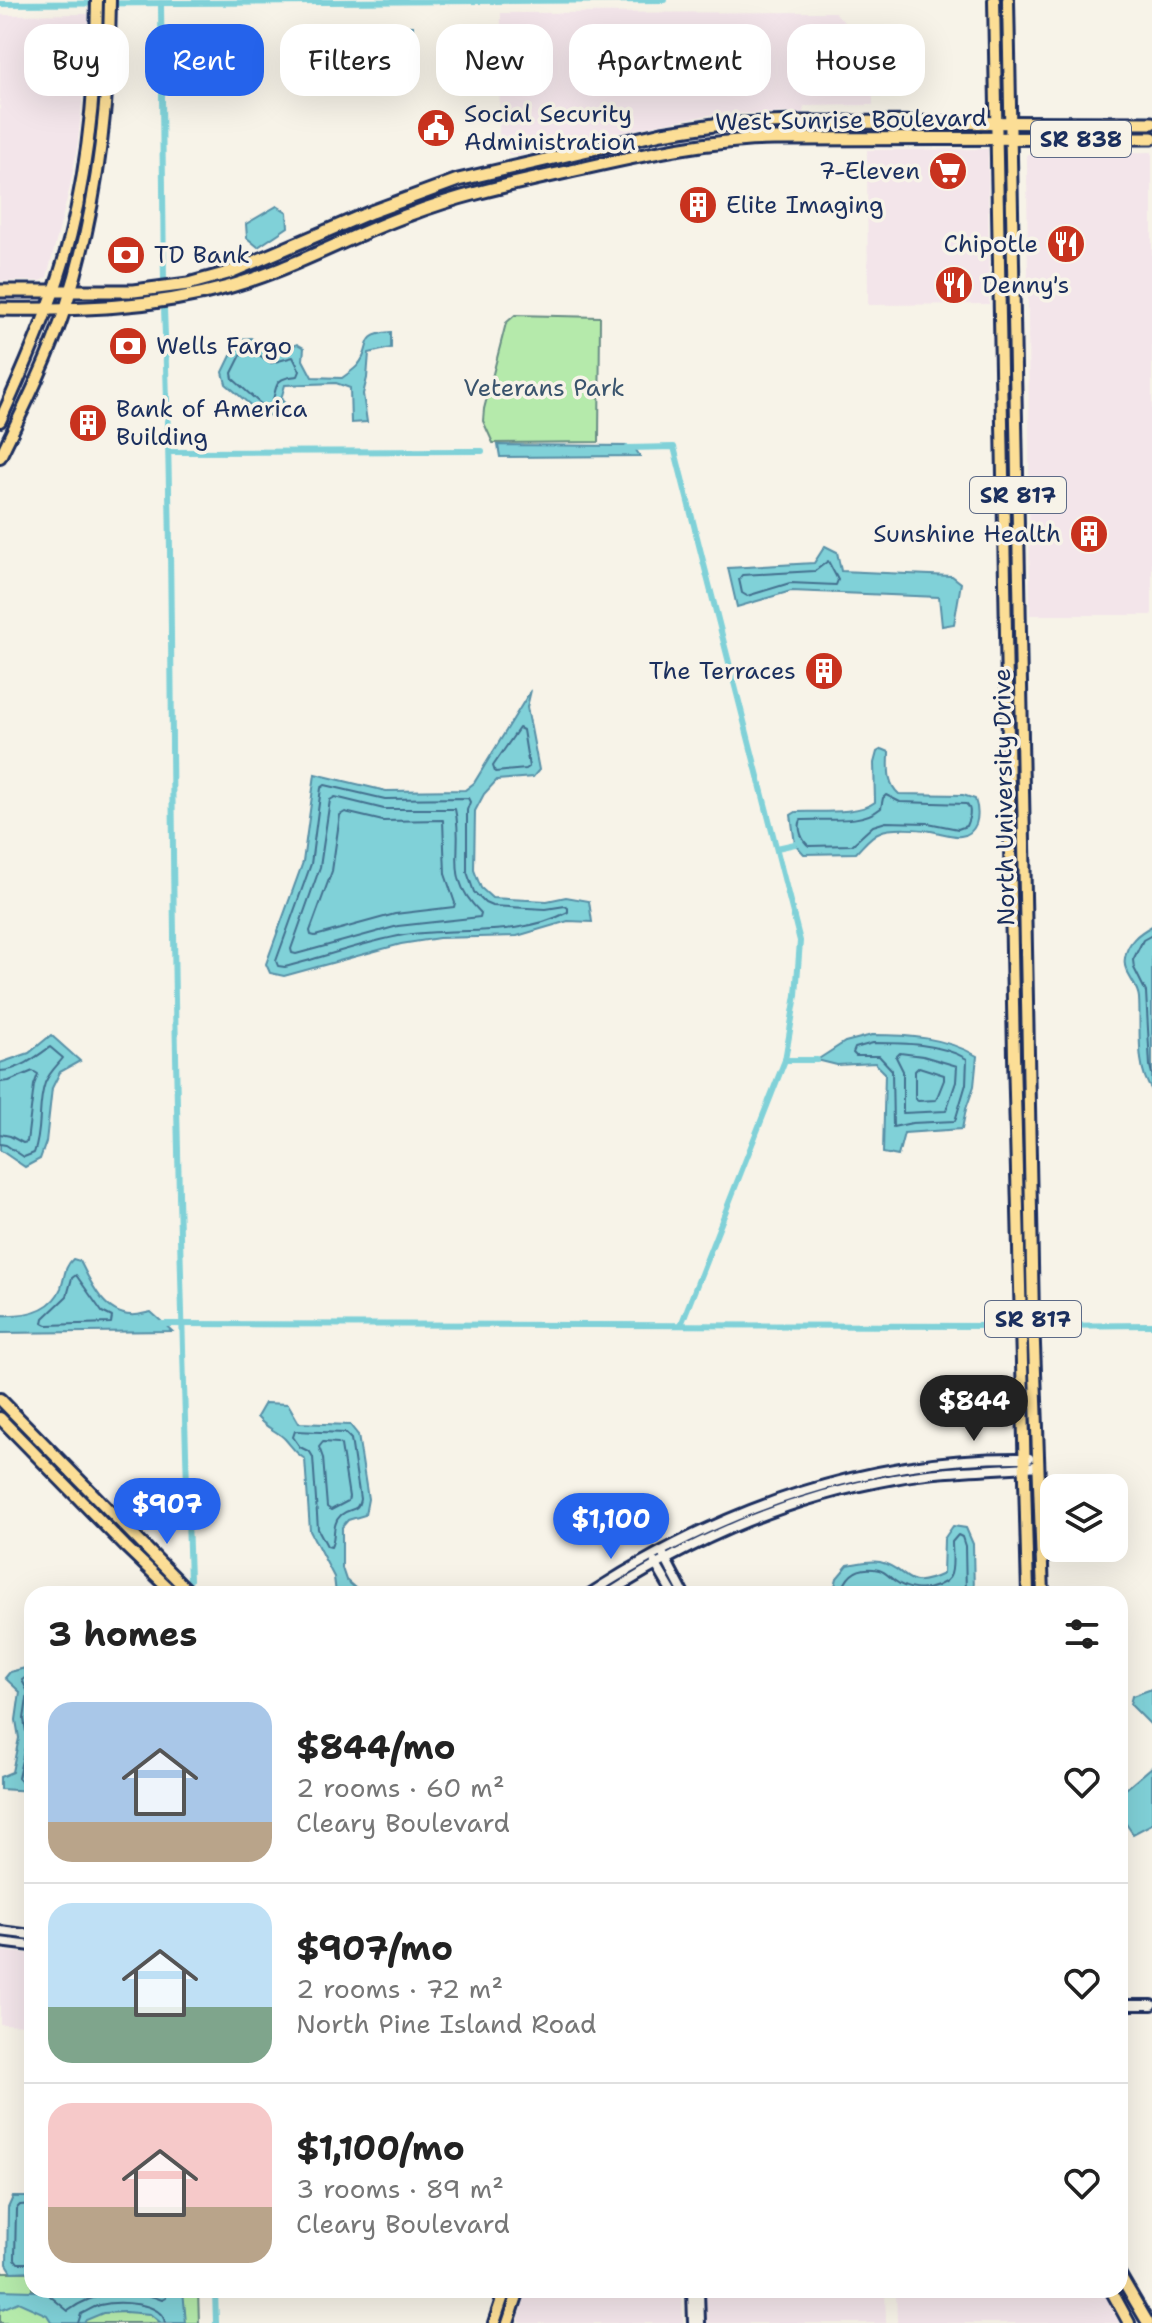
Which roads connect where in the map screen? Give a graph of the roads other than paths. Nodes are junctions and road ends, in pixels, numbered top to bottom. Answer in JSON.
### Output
{"nodes":[{"id":1,"x":97,"y":0,"type":"edge"},
{"id":2,"x":110,"y":0,"type":"edge"},
{"id":3,"x":994,"y":0,"type":"edge"},
{"id":4,"x":1008,"y":0,"type":"edge"},
{"id":5,"x":996,"y":123,"type":"junction"},
{"id":6,"x":1010,"y":123,"type":"junction"},
{"id":7,"x":1152,"y":123,"type":"edge"},
{"id":8,"x":1152,"y":138,"type":"edge"},
{"id":9,"x":996,"y":140,"type":"junction"},
{"id":10,"x":1011,"y":140,"type":"junction"},
{"id":11,"x":1000,"y":289,"type":"junction"},
{"id":12,"x":0,"y":291,"type":"edge"},
{"id":13,"x":53,"y":292,"type":"junction"},
{"id":14,"x":70,"y":292,"type":"junction"},
{"id":15,"x":1014,"y":308,"type":"junction"},
{"id":16,"x":0,"y":309,"type":"edge"},
{"id":17,"x":46,"y":310,"type":"junction"},
{"id":18,"x":64,"y":310,"type":"junction"},
{"id":19,"x":1001,"y":311,"type":"junction"},
{"id":20,"x":1014,"y":324,"type":"junction"},
{"id":21,"x":0,"y":421,"type":"edge"},
{"id":22,"x":0,"y":457,"type":"edge"},
{"id":23,"x":1003,"y":459,"type":"junction"},
{"id":24,"x":1018,"y":490,"type":"junction"},
{"id":25,"x":1013,"y":974,"type":"junction"},
{"id":26,"x":1027,"y":981,"type":"junction"},
{"id":27,"x":1014,"y":1056,"type":"junction"},
{"id":28,"x":1015,"y":1123,"type":"junction"},
{"id":29,"x":1031,"y":1126,"type":"junction"},
{"id":30,"x":1032,"y":1219,"type":"junction"},
{"id":31,"x":0,"y":1399,"type":"edge"},
{"id":32,"x":0,"y":1418,"type":"edge"},
{"id":33,"x":1024,"y":1462,"type":"junction"},
{"id":34,"x":1039,"y":1462,"type":"junction"},
{"id":35,"x":661,"y":1550,"type":"junction"},
{"id":36,"x":651,"y":1556,"type":"junction"},
{"id":37,"x":666,"y":1560,"type":"junction"},
{"id":38,"x":657,"y":1565,"type":"junction"},
{"id":39,"x":167,"y":1586,"type":"edge"},
{"id":40,"x":183,"y":1586,"type":"edge"},
{"id":41,"x":602,"y":1586,"type":"edge"},
{"id":42,"x":622,"y":1586,"type":"edge"},
{"id":43,"x":669,"y":1586,"type":"edge"},
{"id":44,"x":680,"y":1586,"type":"edge"},
{"id":45,"x":1028,"y":1586,"type":"edge"},
{"id":46,"x":1043,"y":1586,"type":"edge"},
{"id":47,"x":0,"y":1931,"type":"edge"},
{"id":48,"x":24,"y":1934,"type":"edge"},
{"id":49,"x":0,"y":1942,"type":"edge"},
{"id":50,"x":24,"y":1945,"type":"edge"},
{"id":51,"x":1128,"y":2005,"type":"edge"},
{"id":52,"x":1152,"y":2005,"type":"edge"},
{"id":53,"x":1128,"y":2289,"type":"edge"},
{"id":54,"x":502,"y":2298,"type":"edge"},
{"id":55,"x":516,"y":2298,"type":"edge"},
{"id":56,"x":692,"y":2298,"type":"edge"},
{"id":57,"x":699,"y":2298,"type":"edge"},
{"id":58,"x":1115,"y":2298,"type":"edge"},
{"id":59,"x":500,"y":2306,"type":"junction"},
{"id":60,"x":494,"y":2323,"type":"edge"},
{"id":61,"x":506,"y":2323,"type":"edge"},
{"id":62,"x":693,"y":2323,"type":"edge"},
{"id":63,"x":700,"y":2323,"type":"edge"},
{"id":64,"x":1129,"y":2323,"type":"edge"},
{"id":65,"x":1148,"y":2323,"type":"edge"}],
"edges":[{"from":1,"to":13,"type":"main road"},
{"from":2,"to":14,"type":"main road"},
{"from":3,"to":5,"type":"main road","name":"North University Drive","number":"SR 817"},
{"from":4,"to":6,"type":"main road","name":"North University Drive","number":"SR 817"},
{"from":5,"to":6,"type":"highway","name":"West Sunrise Boulevard","number":"SR 838"},
{"from":5,"to":9,"type":"main road","name":"North University Drive","number":"SR 817"},
{"from":5,"to":14,"type":"highway","name":"West Sunrise Boulevard"},
{"from":6,"to":7,"type":"highway","name":"West Sunrise Boulevard","number":"SR 838"},
{"from":6,"to":10,"type":"main road","name":"North University Drive","number":"SR 817"},
{"from":8,"to":10,"type":"highway","name":"West Sunrise Boulevard","number":"SR 838"},
{"from":9,"to":10,"type":"highway","name":"West Sunrise Boulevard","number":"SR 838"},
{"from":9,"to":11,"type":"main road","name":"North University Drive","number":"SR 817"},
{"from":9,"to":18,"type":"highway","name":"West Sunrise Boulevard"},
{"from":10,"to":15,"type":"main road","name":"North University Drive","number":"SR 817"},
{"from":11,"to":15,"type":"main road"},
{"from":11,"to":19,"type":"main road","name":"North University Drive","number":"SR 817"},
{"from":12,"to":13,"type":"highway","name":"West Sunrise Boulevard"},
{"from":13,"to":14,"type":"highway","name":"West Sunrise Boulevard"},
{"from":13,"to":17,"type":"main road"},
{"from":14,"to":18,"type":"main road"},
{"from":15,"to":20,"type":"main road","name":"North University Drive","number":"SR 817"},
{"from":16,"to":17,"type":"highway","name":"West Sunrise Boulevard"},
{"from":17,"to":18,"type":"highway","name":"West Sunrise Boulevard"},
{"from":17,"to":21,"type":"main road"},
{"from":18,"to":22,"type":"main road"},
{"from":19,"to":20,"type":"main road"},
{"from":19,"to":23,"type":"main road","name":"North University Drive","number":"SR 817"},
{"from":20,"to":24,"type":"main road","name":"North University Drive","number":"SR 817"},
{"from":23,"to":24,"type":"main road"},
{"from":23,"to":25,"type":"main road","name":"North University Drive","number":"SR 817"},
{"from":24,"to":26,"type":"main road","name":"North University Drive","number":"SR 817"},
{"from":25,"to":26,"type":"main road"},
{"from":25,"to":27,"type":"main road","name":"North University Drive","number":"SR 817"},
{"from":26,"to":29,"type":"main road","name":"North University Drive","number":"SR 817"},
{"from":27,"to":28,"type":"main road","name":"North University Drive","number":"SR 817"},
{"from":27,"to":29,"type":"main road"},
{"from":28,"to":30,"type":"main road"},
{"from":28,"to":33,"type":"main road","name":"North University Drive","number":"SR 817"},
{"from":29,"to":30,"type":"main road","name":"North University Drive","number":"SR 817"},
{"from":30,"to":34,"type":"main road","name":"North University Drive","number":"SR 817"},
{"from":31,"to":40,"type":"main road"},
{"from":32,"to":39,"type":"main road"},
{"from":33,"to":34,"type":"street"},
{"from":33,"to":35,"type":"street"},
{"from":33,"to":37,"type":"street"},
{"from":33,"to":45,"type":"main road","name":"North University Drive","number":"SR 817"},
{"from":34,"to":46,"type":"main road","name":"North University Drive","number":"SR 817"},
{"from":35,"to":36,"type":"street"},
{"from":35,"to":37,"type":"street"},
{"from":36,"to":38,"type":"street"},
{"from":36,"to":41,"type":"street"},
{"from":37,"to":38,"type":"street"},
{"from":37,"to":44,"type":"street"},
{"from":38,"to":42,"type":"street"},
{"from":38,"to":43,"type":"street"},
{"from":47,"to":48,"type":"street"},
{"from":49,"to":50,"type":"street"},
{"from":51,"to":52,"type":"street"},
{"from":53,"to":65,"type":"main road"},
{"from":54,"to":59,"type":"main road"},
{"from":55,"to":61,"type":"main road"},
{"from":56,"to":62,"type":"street"},
{"from":57,"to":63,"type":"street"},
{"from":58,"to":64,"type":"main road"},
{"from":59,"to":60,"type":"main road"},
{"from":59,"to":61,"type":"main road"}]}
